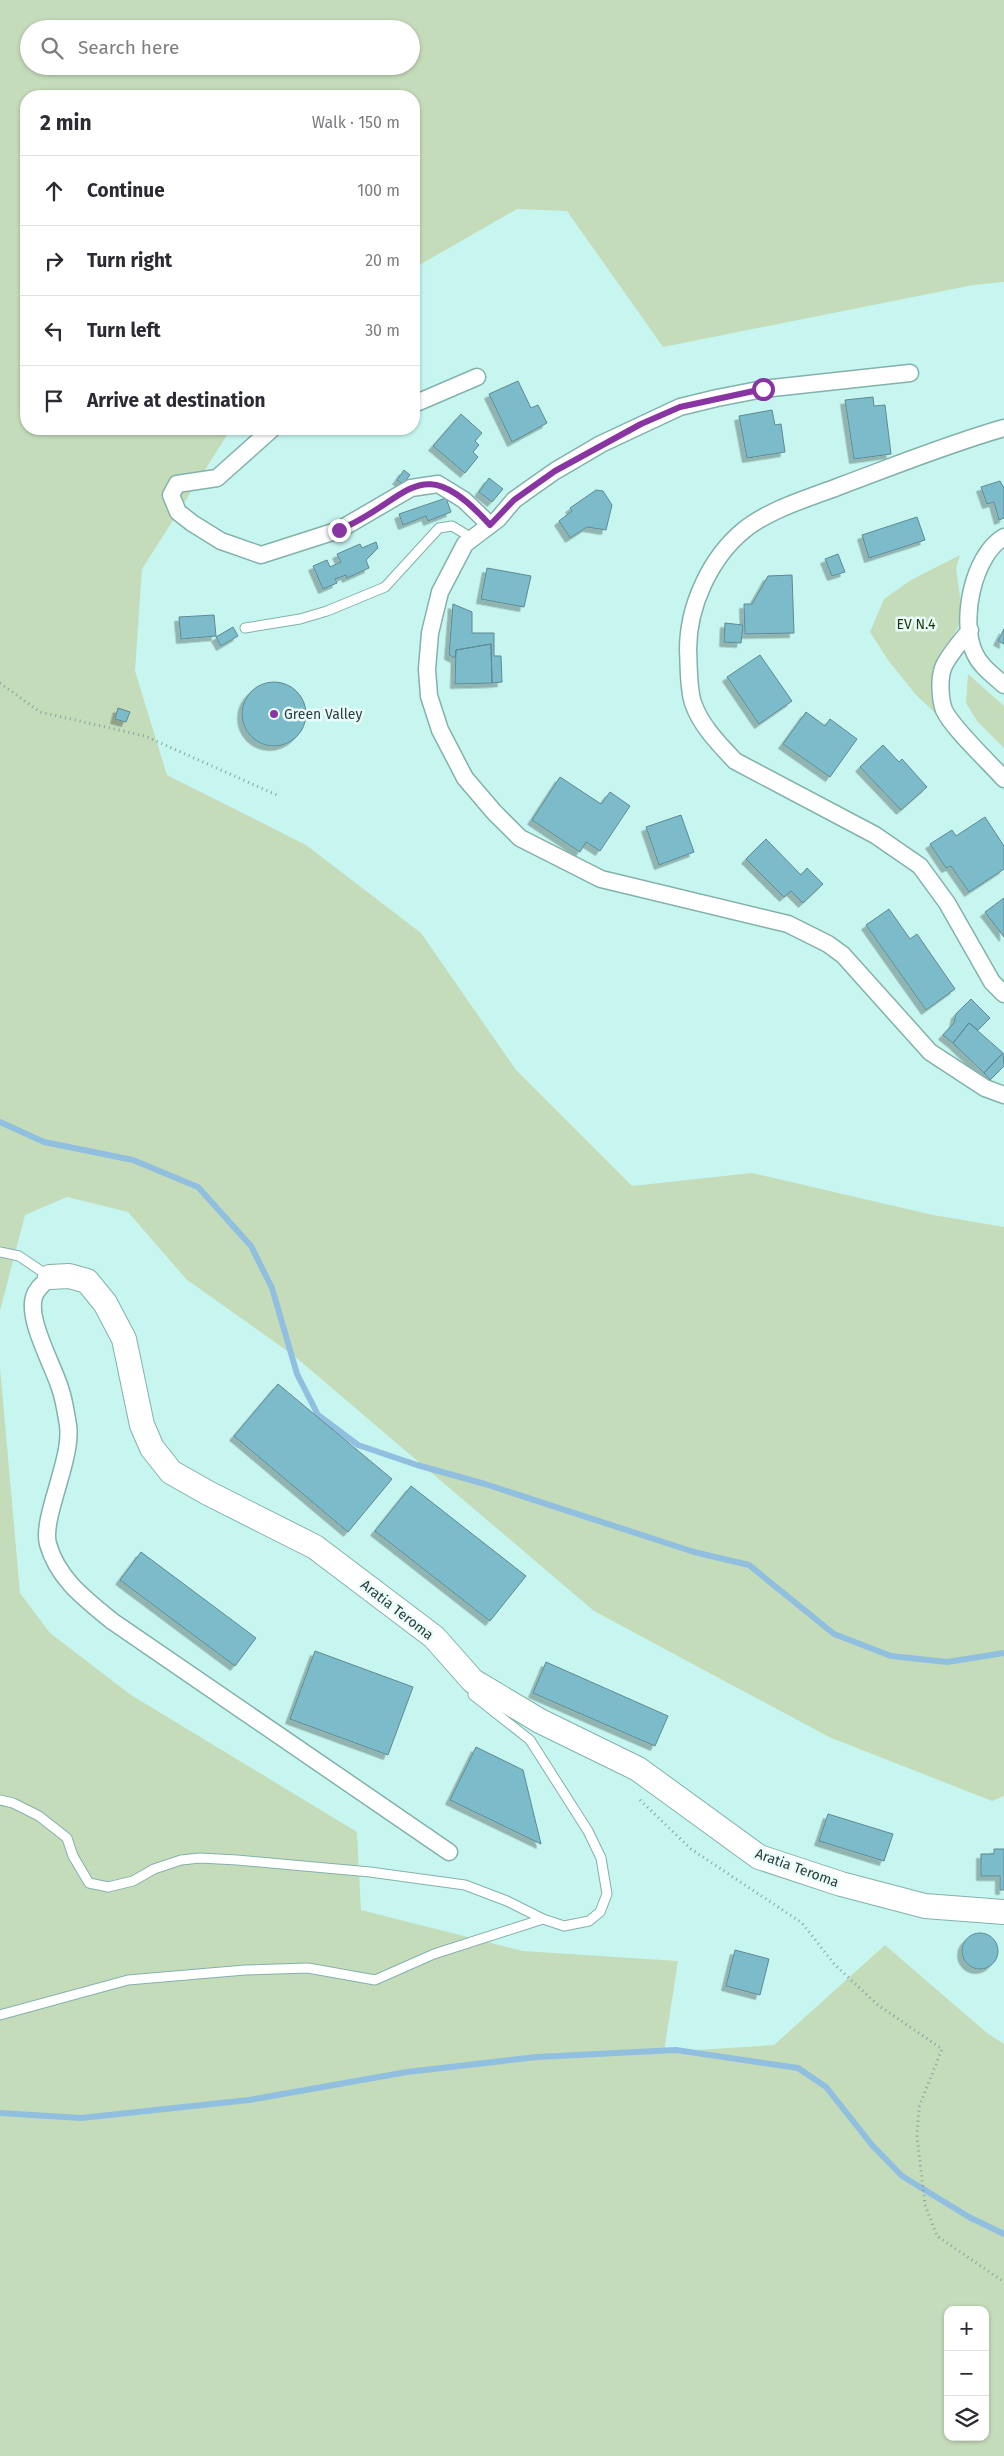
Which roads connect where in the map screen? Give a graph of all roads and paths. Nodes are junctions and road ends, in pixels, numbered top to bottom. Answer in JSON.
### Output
{"nodes":[{"id":1,"x":910,"y":374,"type":"dead end"},
{"id":2,"x":477,"y":377,"type":"dead end"},
{"id":3,"x":420,"y":401,"type":"edge"},
{"id":4,"x":1004,"y":428,"type":"edge"},
{"id":5,"x":265,"y":435,"type":"edge"},
{"id":6,"x":490,"y":525,"type":"junction"},
{"id":7,"x":1004,"y":537,"type":"edge"},
{"id":8,"x":472,"y":538,"type":"junction"},
{"id":9,"x":245,"y":628,"type":"dead end"},
{"id":10,"x":970,"y":630,"type":"junction"},
{"id":11,"x":0,"y":683,"type":"edge"},
{"id":12,"x":1004,"y":684,"type":"edge"},
{"id":13,"x":1004,"y":780,"type":"edge"},
{"id":14,"x":278,"y":796,"type":"dead end"},
{"id":15,"x":1004,"y":994,"type":"edge"},
{"id":16,"x":1004,"y":1095,"type":"edge"},
{"id":17,"x":0,"y":1252,"type":"edge"},
{"id":18,"x":50,"y":1277,"type":"junction"},
{"id":19,"x":473,"y":1681,"type":"junction"},
{"id":20,"x":638,"y":1798,"type":"dead end"},
{"id":21,"x":0,"y":1800,"type":"edge"},
{"id":22,"x":449,"y":1852,"type":"dead end"},
{"id":23,"x":1004,"y":1912,"type":"edge"},
{"id":24,"x":543,"y":1920,"type":"junction"},
{"id":25,"x":0,"y":2015,"type":"edge"},
{"id":26,"x":1004,"y":2282,"type":"edge"}],
"edges":[{"from":1,"to":6,"type":"street"},
{"from":2,"to":3,"type":"street"},
{"from":4,"to":15,"type":"street"},
{"from":5,"to":6,"type":"street"},
{"from":6,"to":8,"type":"street"},
{"from":7,"to":10,"type":"street"},
{"from":8,"to":9,"type":"lane"},
{"from":8,"to":16,"type":"street"},
{"from":10,"to":12,"type":"street"},
{"from":10,"to":13,"type":"street"},
{"from":11,"to":14,"type":"path"},
{"from":17,"to":18,"type":"lane"},
{"from":18,"to":19,"type":"main road","name":"Aratia Teroma"},
{"from":18,"to":22,"type":"street"},
{"from":19,"to":23,"type":"main road","name":"Aratia Teroma"},
{"from":19,"to":24,"type":"lane"},
{"from":20,"to":26,"type":"path"},
{"from":21,"to":24,"type":"lane"},
{"from":24,"to":25,"type":"lane"}]}
